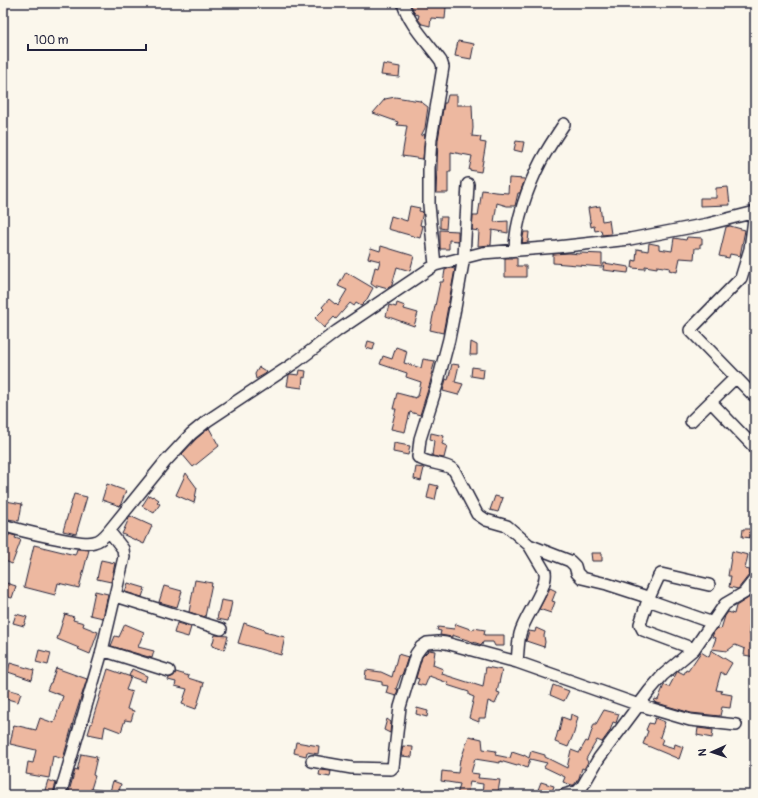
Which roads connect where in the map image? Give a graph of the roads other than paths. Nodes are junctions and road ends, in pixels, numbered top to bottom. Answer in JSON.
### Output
{"nodes":[{"id":1,"x":402,"y":3,"type":"edge"},
{"id":2,"x":564,"y":124,"type":"dead end"},
{"id":3,"x":468,"y":184,"type":"dead end"},
{"id":4,"x":755,"y":212,"type":"edge"},
{"id":5,"x":514,"y":250,"type":"junction"},
{"id":6,"x":464,"y":257,"type":"junction"},
{"id":7,"x":435,"y":265,"type":"junction"},
{"id":8,"x":736,"y":377,"type":"junction"},
{"id":9,"x":753,"y":395,"type":"dead end"},
{"id":10,"x":711,"y":402,"type":"junction"},
{"id":11,"x":692,"y":421,"type":"dead end"},
{"id":12,"x":755,"y":448,"type":"edge"},
{"id":13,"x":3,"y":525,"type":"edge"},
{"id":14,"x":109,"y":531,"type":"junction"},
{"id":15,"x":529,"y":545,"type":"junction"},
{"id":16,"x":755,"y":579,"type":"edge"},
{"id":17,"x":709,"y":585,"type":"dead end"},
{"id":18,"x":116,"y":596,"type":"junction"},
{"id":19,"x":648,"y":600,"type":"junction"},
{"id":20,"x":713,"y":622,"type":"junction"},
{"id":21,"x":221,"y":629,"type":"dead end"},
{"id":22,"x":694,"y":649,"type":"junction"},
{"id":23,"x":102,"y":650,"type":"junction"},
{"id":24,"x":517,"y":662,"type":"junction"},
{"id":25,"x":169,"y":671,"type":"dead end"},
{"id":26,"x":639,"y":705,"type":"junction"},
{"id":27,"x":736,"y":725,"type":"dead end"},
{"id":28,"x":312,"y":761,"type":"dead end"},
{"id":29,"x":60,"y":795,"type":"edge"},
{"id":30,"x":564,"y":795,"type":"edge"}],
"edges":[{"from":1,"to":7,"type":"street"},
{"from":2,"to":5,"type":"street"},
{"from":3,"to":6,"type":"street"},
{"from":4,"to":5,"type":"street"},
{"from":4,"to":8,"type":"street"},
{"from":5,"to":6,"type":"street"},
{"from":6,"to":7,"type":"street"},
{"from":6,"to":15,"type":"street"},
{"from":7,"to":14,"type":"street"},
{"from":8,"to":9,"type":"street"},
{"from":8,"to":10,"type":"street"},
{"from":10,"to":11,"type":"street"},
{"from":10,"to":12,"type":"street"},
{"from":13,"to":14,"type":"street"},
{"from":14,"to":18,"type":"street"},
{"from":15,"to":19,"type":"street"},
{"from":15,"to":24,"type":"street"},
{"from":16,"to":20,"type":"street"},
{"from":17,"to":19,"type":"street"},
{"from":18,"to":21,"type":"street"},
{"from":18,"to":23,"type":"street"},
{"from":19,"to":20,"type":"street"},
{"from":19,"to":22,"type":"street"},
{"from":20,"to":22,"type":"street"},
{"from":22,"to":26,"type":"street"},
{"from":23,"to":25,"type":"street"},
{"from":23,"to":29,"type":"street"},
{"from":24,"to":26,"type":"street"},
{"from":24,"to":28,"type":"street"},
{"from":26,"to":27,"type":"street"},
{"from":26,"to":30,"type":"street"}]}
